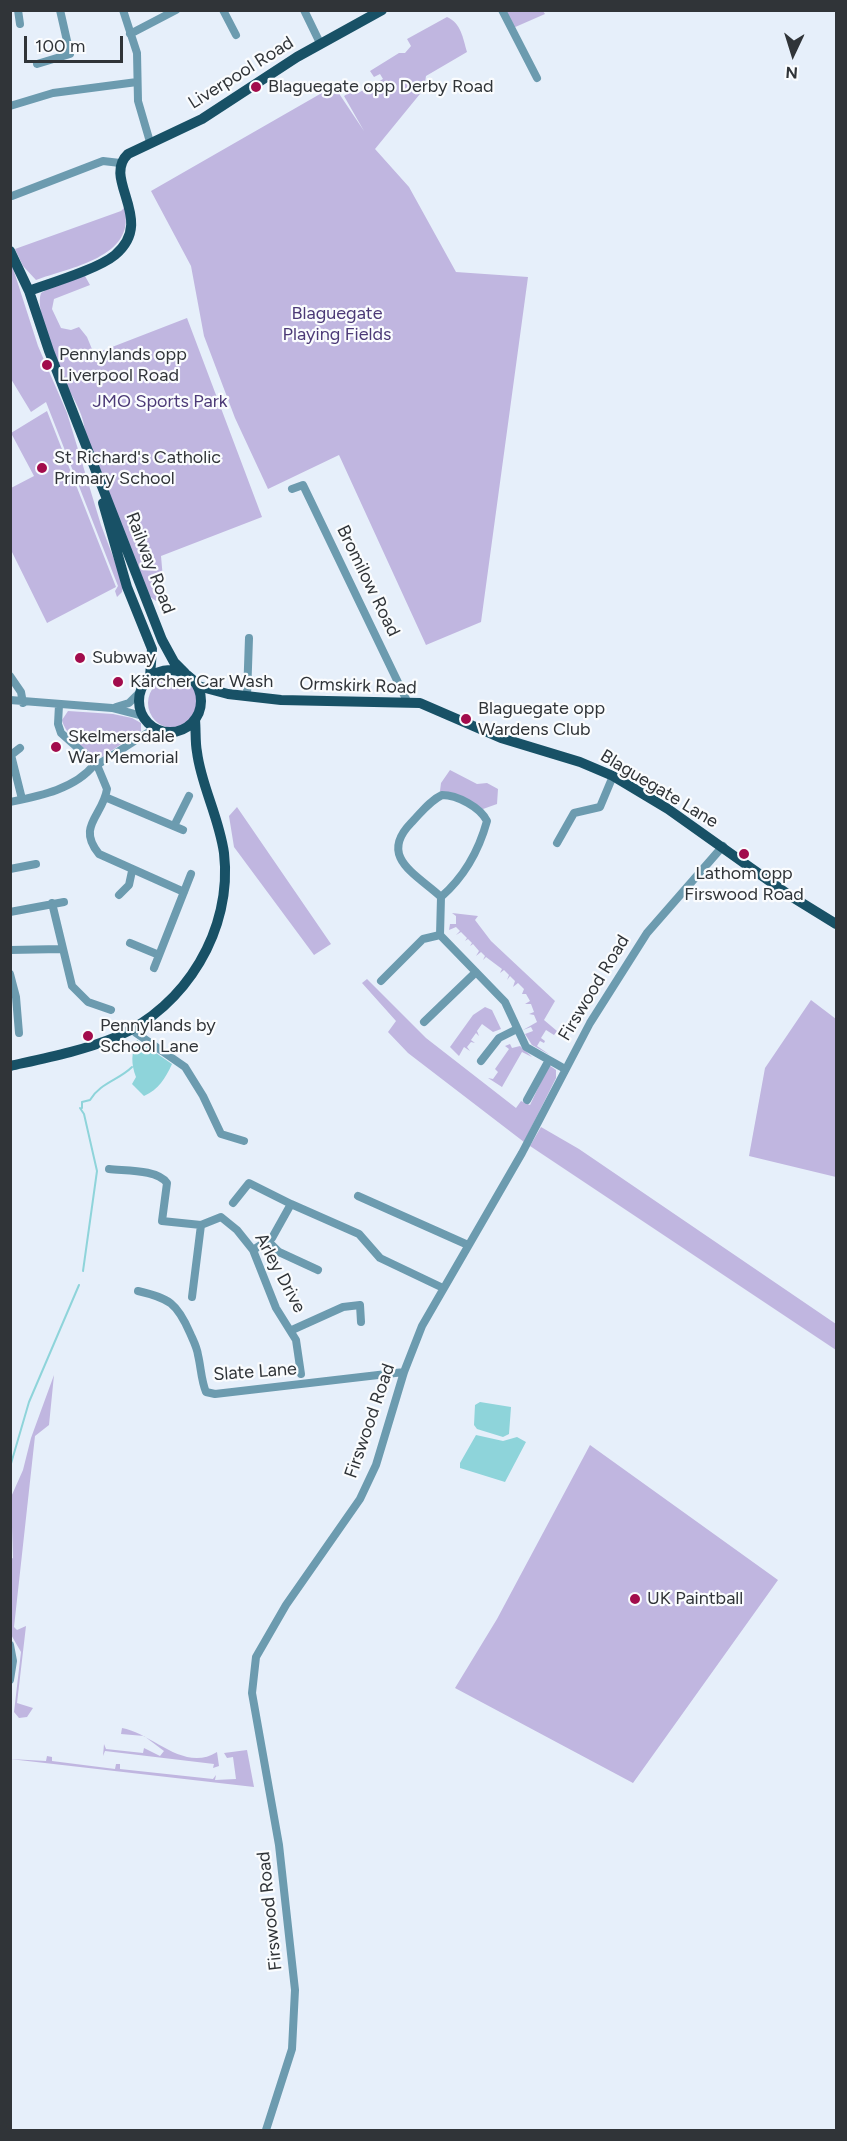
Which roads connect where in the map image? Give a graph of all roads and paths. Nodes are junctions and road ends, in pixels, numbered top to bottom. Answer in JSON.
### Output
{"nodes":[{"id":1,"x":18,"y":10,"type":"edge"},
{"id":2,"x":60,"y":10,"type":"edge"},
{"id":3,"x":123,"y":10,"type":"edge"},
{"id":4,"x":176,"y":10,"type":"edge"},
{"id":5,"x":223,"y":10,"type":"edge"},
{"id":6,"x":304,"y":10,"type":"edge"},
{"id":7,"x":382,"y":10,"type":"edge"},
{"id":8,"x":502,"y":10,"type":"edge"},
{"id":9,"x":20,"y":24,"type":"dead end"},
{"id":10,"x":232,"y":33,"type":"dead end"},
{"id":11,"x":130,"y":34,"type":"junction"},
{"id":12,"x":320,"y":44,"type":"junction"},
{"id":13,"x":37,"y":64,"type":"dead end"},
{"id":14,"x":537,"y":78,"type":"dead end"},
{"id":15,"x":137,"y":82,"type":"junction"},
{"id":16,"x":10,"y":106,"type":"edge"},
{"id":17,"x":150,"y":142,"type":"junction"},
{"id":18,"x":120,"y":163,"type":"junction"},
{"id":19,"x":12,"y":196,"type":"edge"},
{"id":20,"x":10,"y":251,"type":"edge"},
{"id":21,"x":29,"y":291,"type":"junction"},
{"id":22,"x":91,"y":460,"type":"junction"},
{"id":23,"x":292,"y":489,"type":"dead end"},
{"id":24,"x":150,"y":612,"type":"junction"},
{"id":25,"x":143,"y":628,"type":"junction"},
{"id":26,"x":249,"y":638,"type":"dead end"},
{"id":27,"x":185,"y":673,"type":"junction"},
{"id":28,"x":10,"y":676,"type":"edge"},
{"id":29,"x":150,"y":677,"type":"junction"},
{"id":30,"x":198,"y":686,"type":"junction"},
{"id":31,"x":141,"y":691,"type":"junction"},
{"id":32,"x":228,"y":694,"type":"junction"},
{"id":33,"x":247,"y":696,"type":"junction"},
{"id":34,"x":10,"y":700,"type":"edge"},
{"id":35,"x":407,"y":701,"type":"junction"},
{"id":36,"x":23,"y":703,"type":"junction"},
{"id":37,"x":59,"y":705,"type":"junction"},
{"id":38,"x":201,"y":705,"type":"junction"},
{"id":39,"x":112,"y":708,"type":"junction"},
{"id":40,"x":449,"y":715,"type":"joint"},
{"id":41,"x":143,"y":716,"type":"junction"},
{"id":42,"x":195,"y":720,"type":"junction"},
{"id":43,"x":155,"y":728,"type":"junction"},
{"id":44,"x":176,"y":732,"type":"junction"},
{"id":45,"x":20,"y":748,"type":"dead end"},
{"id":46,"x":197,"y":753,"type":"junction"},
{"id":47,"x":95,"y":765,"type":"junction"},
{"id":48,"x":612,"y":776,"type":"junction"},
{"id":49,"x":105,"y":796,"type":"junction"},
{"id":50,"x":189,"y":796,"type":"dead end"},
{"id":51,"x":22,"y":799,"type":"junction"},
{"id":52,"x":10,"y":802,"type":"edge"},
{"id":53,"x":174,"y":826,"type":"junction"},
{"id":54,"x":183,"y":830,"type":"dead end"},
{"id":55,"x":557,"y":843,"type":"dead end"},
{"id":56,"x":723,"y":846,"type":"junction"},
{"id":57,"x":36,"y":864,"type":"dead end"},
{"id":58,"x":10,"y":869,"type":"edge"},
{"id":59,"x":132,"y":871,"type":"junction"},
{"id":60,"x":191,"y":874,"type":"dead end"},
{"id":61,"x":184,"y":892,"type":"junction"},
{"id":62,"x":118,"y":895,"type":"dead end"},
{"id":63,"x":441,"y":897,"type":"junction"},
{"id":64,"x":64,"y":902,"type":"dead end"},
{"id":65,"x":52,"y":903,"type":"junction"},
{"id":66,"x":10,"y":912,"type":"edge"},
{"id":67,"x":837,"y":924,"type":"edge"},
{"id":68,"x":440,"y":935,"type":"junction"},
{"id":69,"x":130,"y":942,"type":"dead end"},
{"id":70,"x":61,"y":949,"type":"junction"},
{"id":71,"x":10,"y":950,"type":"edge"},
{"id":72,"x":159,"y":955,"type":"junction"},
{"id":73,"x":154,"y":968,"type":"dead end"},
{"id":74,"x":476,"y":972,"type":"junction"},
{"id":75,"x":10,"y":974,"type":"edge"},
{"id":76,"x":381,"y":981,"type":"dead end"},
{"id":77,"x":111,"y":1010,"type":"dead end"},
{"id":78,"x":424,"y":1022,"type":"dead end"},
{"id":79,"x":517,"y":1029,"type":"junction"},
{"id":80,"x":19,"y":1033,"type":"dead end"},
{"id":81,"x":136,"y":1033,"type":"dead end"},
{"id":82,"x":549,"y":1060,"type":"junction"},
{"id":83,"x":481,"y":1061,"type":"dead end"},
{"id":84,"x":10,"y":1066,"type":"edge"},
{"id":85,"x":565,"y":1069,"type":"junction"},
{"id":86,"x":527,"y":1100,"type":"dead end"},
{"id":87,"x":244,"y":1141,"type":"dead end"},
{"id":88,"x":109,"y":1169,"type":"dead end"},
{"id":89,"x":358,"y":1196,"type":"dead end"},
{"id":90,"x":232,"y":1203,"type":"dead end"},
{"id":91,"x":291,"y":1204,"type":"junction"},
{"id":92,"x":201,"y":1225,"type":"junction"},
{"id":93,"x":267,"y":1240,"type":"junction"},
{"id":94,"x":468,"y":1245,"type":"junction"},
{"id":95,"x":253,"y":1250,"type":"junction"},
{"id":96,"x":318,"y":1270,"type":"dead end"},
{"id":97,"x":443,"y":1288,"type":"junction"},
{"id":98,"x":138,"y":1291,"type":"dead end"},
{"id":99,"x":192,"y":1298,"type":"dead end"},
{"id":100,"x":361,"y":1322,"type":"dead end"},
{"id":101,"x":292,"y":1330,"type":"junction"},
{"id":102,"x":404,"y":1372,"type":"junction"},
{"id":103,"x":301,"y":1374,"type":"dead end"},
{"id":104,"x":10,"y":1645,"type":"edge"},
{"id":105,"x":10,"y":1680,"type":"edge"},
{"id":106,"x":266,"y":2130,"type":"edge"}],
"edges":[{"from":1,"to":9,"type":"street"},
{"from":2,"to":13,"type":"street"},
{"from":3,"to":11,"type":"street"},
{"from":4,"to":11,"type":"street"},
{"from":5,"to":10,"type":"street"},
{"from":6,"to":12,"type":"street"},
{"from":7,"to":12,"type":"main road","name":"Liverpool Road"},
{"from":8,"to":14,"type":"street"},
{"from":11,"to":15,"type":"street"},
{"from":12,"to":17,"type":"main road","name":"Liverpool Road"},
{"from":15,"to":16,"type":"street"},
{"from":15,"to":17,"type":"street"},
{"from":17,"to":18,"type":"main road","name":"Liverpool Road"},
{"from":18,"to":19,"type":"street"},
{"from":18,"to":21,"type":"main road"},
{"from":20,"to":21,"type":"main road","name":"Railway Road"},
{"from":21,"to":22,"type":"main road","name":"Railway Road"},
{"from":22,"to":24,"type":"main road","name":"Railway Road"},
{"from":22,"to":25,"type":"main road","name":"Railway Road"},
{"from":23,"to":35,"type":"street","name":"Bromilow Road"},
{"from":24,"to":25,"type":"main road"},
{"from":24,"to":27,"type":"main road","name":"Railway Road"},
{"from":25,"to":29,"type":"main road","name":"Railway Road"},
{"from":26,"to":33,"type":"street"},
{"from":27,"to":29,"type":"main road"},
{"from":27,"to":30,"type":"main road"},
{"from":28,"to":36,"type":"street"},
{"from":29,"to":31,"type":"main road"},
{"from":30,"to":32,"type":"main road","name":"Ormskirk Road"},
{"from":30,"to":38,"type":"main road"},
{"from":31,"to":39,"type":"street"},
{"from":31,"to":41,"type":"main road"},
{"from":32,"to":33,"type":"main road","name":"Ormskirk Road"},
{"from":32,"to":38,"type":"main road","name":"Ormskirk Road"},
{"from":33,"to":35,"type":"main road","name":"Ormskirk Road"},
{"from":34,"to":36,"type":"street"},
{"from":35,"to":40,"type":"main road","name":"Ormskirk Road"},
{"from":36,"to":37,"type":"street"},
{"from":37,"to":39,"type":"street"},
{"from":37,"to":47,"type":"street"},
{"from":38,"to":42,"type":"main road"},
{"from":39,"to":41,"type":"street"},
{"from":40,"to":48,"type":"main road","name":"Blaguegate Lane"},
{"from":41,"to":43,"type":"main road"},
{"from":42,"to":44,"type":"main road"},
{"from":42,"to":46,"type":"main road"},
{"from":43,"to":44,"type":"main road"},
{"from":43,"to":47,"type":"street"},
{"from":44,"to":46,"type":"main road"},
{"from":45,"to":51,"type":"street"},
{"from":46,"to":84,"type":"main road"},
{"from":47,"to":49,"type":"street"},
{"from":47,"to":51,"type":"street"},
{"from":48,"to":55,"type":"street"},
{"from":48,"to":56,"type":"main road","name":"Blaguegate Lane"},
{"from":49,"to":53,"type":"street"},
{"from":49,"to":59,"type":"street"},
{"from":50,"to":53,"type":"street"},
{"from":51,"to":52,"type":"street"},
{"from":53,"to":54,"type":"street"},
{"from":56,"to":67,"type":"main road","name":"Blaguegate Lane"},
{"from":56,"to":85,"type":"street","name":"Firswood Road"},
{"from":57,"to":58,"type":"street"},
{"from":59,"to":61,"type":"street"},
{"from":59,"to":62,"type":"street"},
{"from":60,"to":61,"type":"street"},
{"from":61,"to":72,"type":"street"},
{"from":63,"to":63,"type":"street"},
{"from":63,"to":68,"type":"street"},
{"from":64,"to":65,"type":"street"},
{"from":65,"to":66,"type":"street"},
{"from":65,"to":70,"type":"street"},
{"from":68,"to":74,"type":"street"},
{"from":68,"to":76,"type":"street"},
{"from":69,"to":72,"type":"street"},
{"from":70,"to":71,"type":"street"},
{"from":70,"to":77,"type":"street"},
{"from":72,"to":73,"type":"street"},
{"from":74,"to":78,"type":"street"},
{"from":74,"to":79,"type":"street"},
{"from":75,"to":80,"type":"street"},
{"from":79,"to":82,"type":"street"},
{"from":79,"to":83,"type":"street"},
{"from":81,"to":87,"type":"street"},
{"from":82,"to":85,"type":"street"},
{"from":82,"to":86,"type":"street"},
{"from":85,"to":94,"type":"street","name":"Firswood Road"},
{"from":88,"to":92,"type":"street"},
{"from":89,"to":94,"type":"street"},
{"from":90,"to":91,"type":"street"},
{"from":91,"to":93,"type":"street"},
{"from":91,"to":97,"type":"street"},
{"from":92,"to":95,"type":"street","name":"Arley Drive"},
{"from":92,"to":99,"type":"street"},
{"from":93,"to":95,"type":"street"},
{"from":93,"to":96,"type":"street"},
{"from":94,"to":97,"type":"street","name":"Firswood Road"},
{"from":95,"to":101,"type":"street","name":"Arley Drive"},
{"from":97,"to":102,"type":"street","name":"Firswood Road"},
{"from":98,"to":102,"type":"street","name":"Slate Lane"},
{"from":100,"to":101,"type":"street"},
{"from":101,"to":103,"type":"street","name":"Arley Drive"},
{"from":102,"to":106,"type":"street","name":"Firswood Road"},
{"from":104,"to":105,"type":"street"}]}
